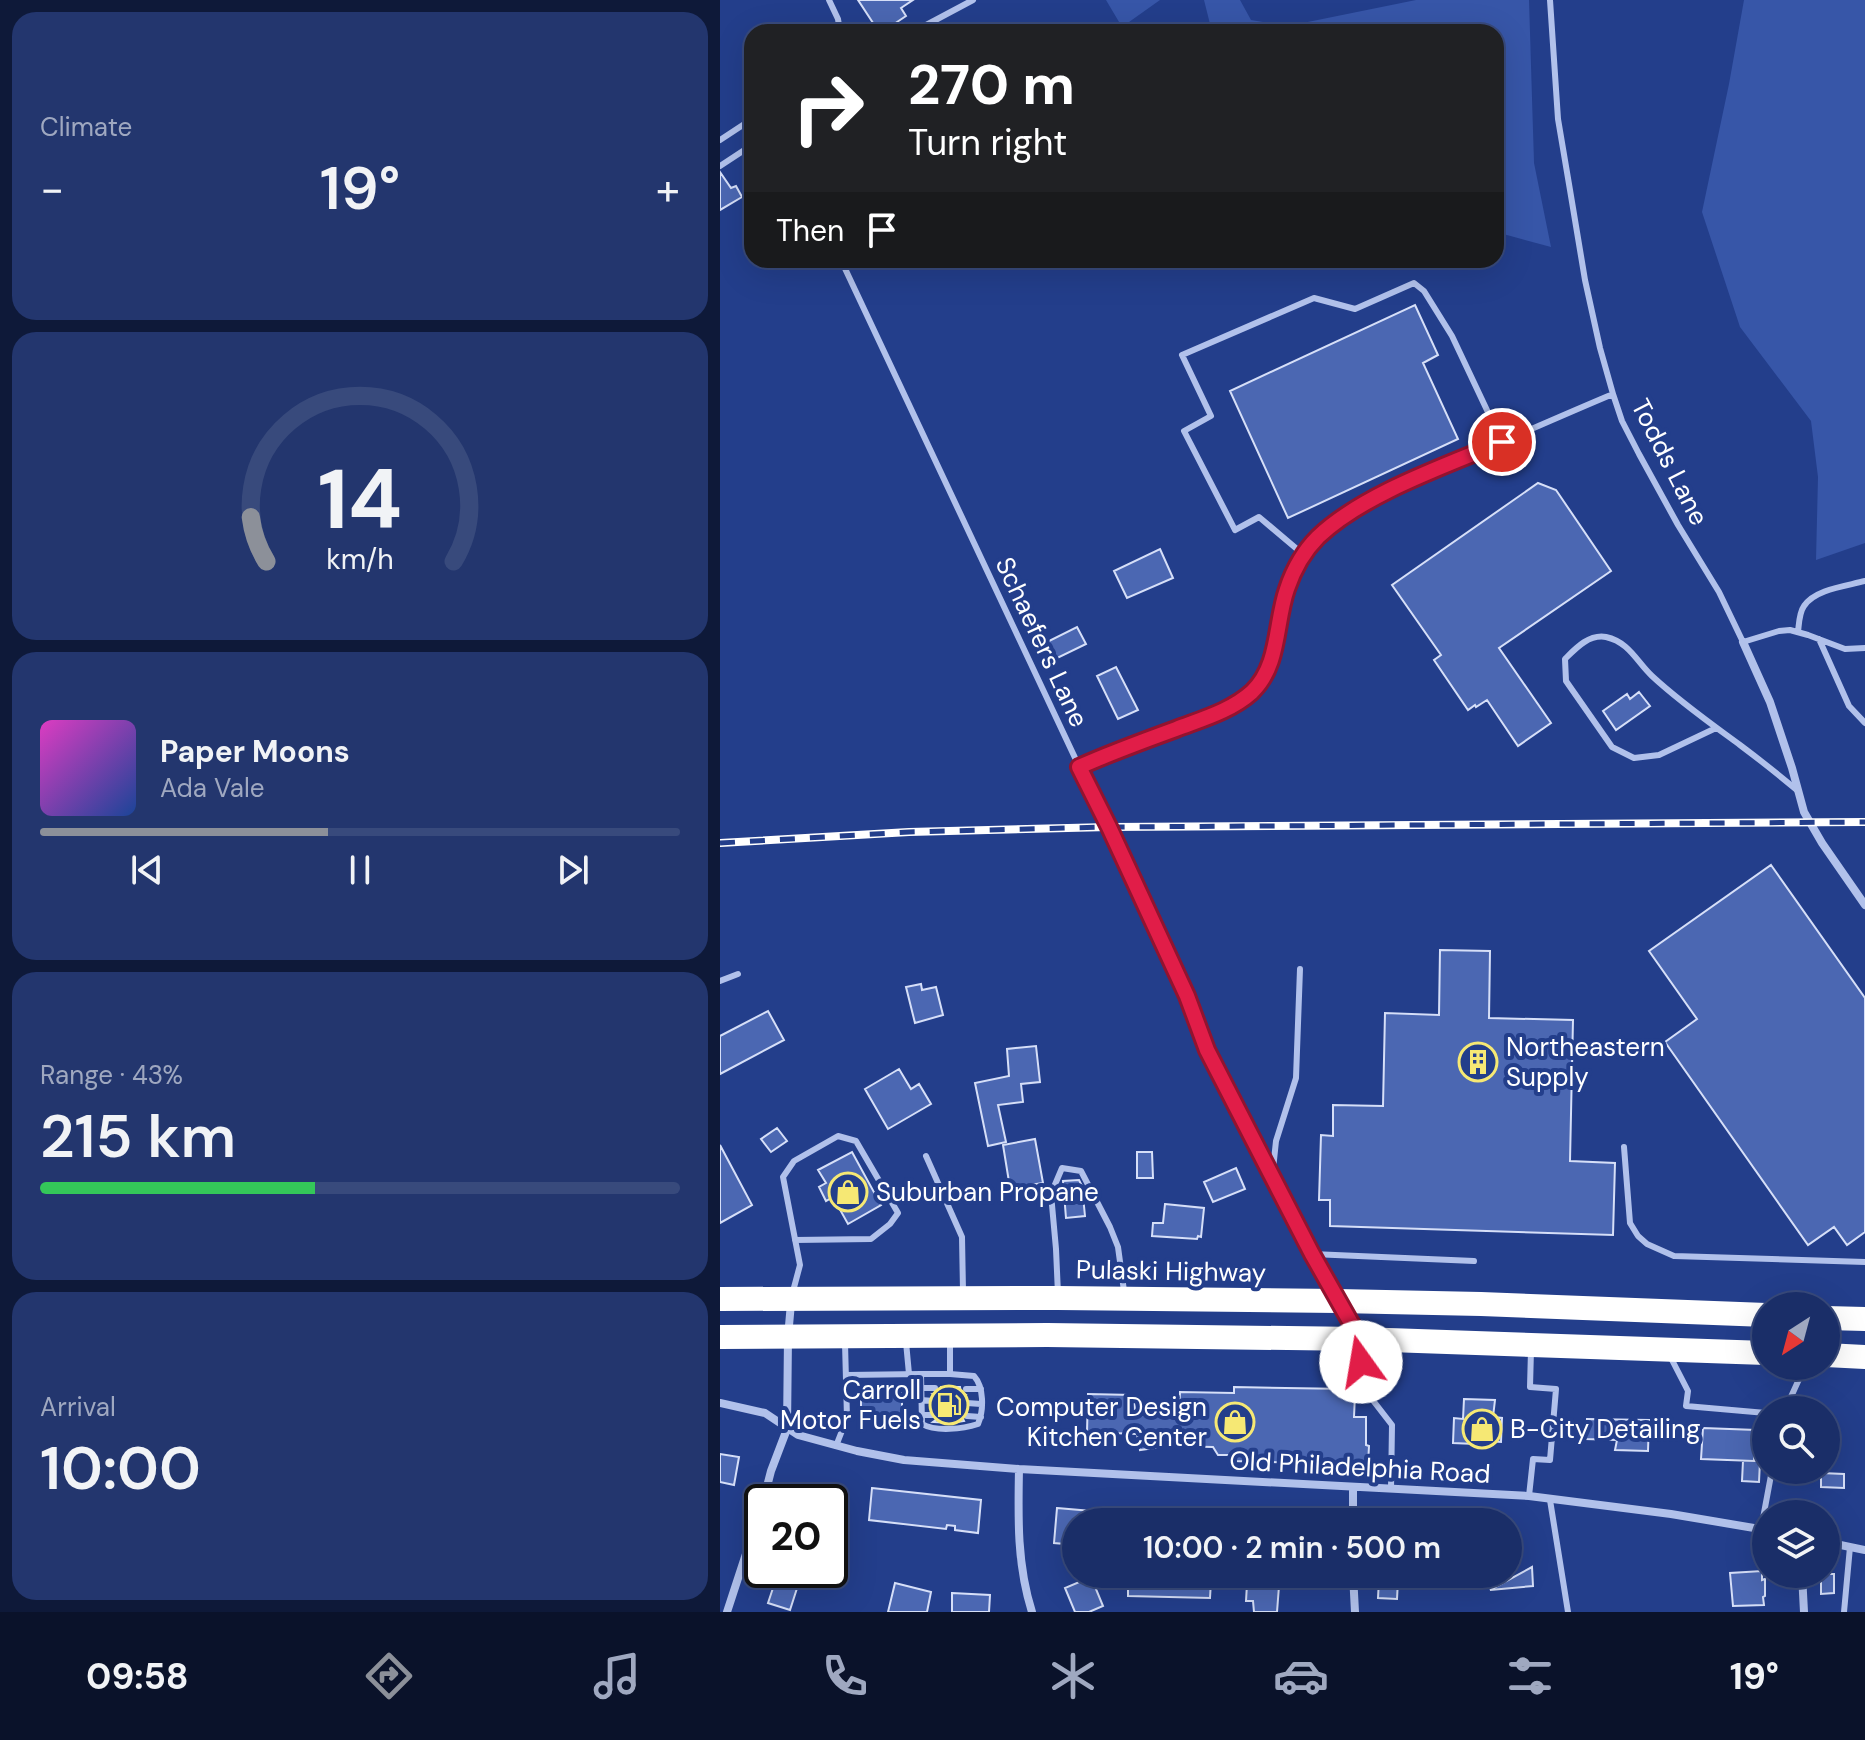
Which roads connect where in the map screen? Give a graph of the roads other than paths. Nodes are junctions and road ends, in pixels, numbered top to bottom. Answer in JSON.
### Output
{"nodes":[{"id":1,"x":829,"y":0,"type":"edge"},
{"id":2,"x":973,"y":0,"type":"edge"},
{"id":3,"x":1550,"y":0,"type":"edge"},
{"id":4,"x":839,"y":24,"type":"edge"},
{"id":5,"x":928,"y":24,"type":"edge"},
{"id":6,"x":744,"y":124,"type":"edge"},
{"id":7,"x":720,"y":140,"type":"edge"},
{"id":8,"x":744,"y":150,"type":"edge"},
{"id":9,"x":720,"y":166,"type":"edge"},
{"id":10,"x":845,"y":268,"type":"edge"},
{"id":11,"x":1613,"y":394,"type":"junction"},
{"id":12,"x":1502,"y":442,"type":"junction"},
{"id":13,"x":1304,"y":555,"type":"junction"},
{"id":14,"x":1865,"y":581,"type":"edge"},
{"id":15,"x":1798,"y":632,"type":"junction"},
{"id":16,"x":1819,"y":639,"type":"junction"},
{"id":17,"x":1743,"y":642,"type":"junction"},
{"id":18,"x":1865,"y":648,"type":"edge"},
{"id":19,"x":1865,"y":723,"type":"edge"},
{"id":20,"x":1716,"y":728,"type":"junction"},
{"id":21,"x":1079,"y":767,"type":"junction"},
{"id":22,"x":1798,"y":791,"type":"junction"},
{"id":23,"x":1865,"y":905,"type":"edge"},
{"id":24,"x":1300,"y":969,"type":"dead end"},
{"id":25,"x":738,"y":974,"type":"dead end"},
{"id":26,"x":720,"y":981,"type":"edge"},
{"id":27,"x":1624,"y":1147,"type":"dead end"},
{"id":28,"x":926,"y":1156,"type":"dead end"},
{"id":29,"x":1272,"y":1179,"type":"junction"},
{"id":30,"x":795,"y":1240,"type":"junction"},
{"id":31,"x":1312,"y":1254,"type":"junction"},
{"id":32,"x":1474,"y":1261,"type":"dead end"},
{"id":33,"x":1865,"y":1262,"type":"edge"},
{"id":34,"x":721,"y":1294,"type":"edge"},
{"id":35,"x":791,"y":1298,"type":"junction"},
{"id":36,"x":963,"y":1298,"type":"junction"},
{"id":37,"x":1058,"y":1298,"type":"junction"},
{"id":38,"x":1126,"y":1299,"type":"junction"},
{"id":39,"x":1338,"y":1301,"type":"junction"},
{"id":40,"x":1752,"y":1314,"type":"edge"},
{"id":41,"x":1840,"y":1318,"type":"edge"},
{"id":42,"x":1865,"y":1319,"type":"edge"},
{"id":43,"x":845,"y":1335,"type":"junction"},
{"id":44,"x":905,"y":1335,"type":"junction"},
{"id":45,"x":951,"y":1335,"type":"junction"},
{"id":46,"x":720,"y":1337,"type":"edge"},
{"id":47,"x":788,"y":1337,"type":"junction"},
{"id":48,"x":1360,"y":1339,"type":"junction"},
{"id":49,"x":1532,"y":1344,"type":"junction"},
{"id":50,"x":1667,"y":1349,"type":"junction"},
{"id":51,"x":1752,"y":1352,"type":"edge"},
{"id":52,"x":1840,"y":1356,"type":"edge"},
{"id":53,"x":1865,"y":1357,"type":"edge"},
{"id":54,"x":909,"y":1374,"type":"junction"},
{"id":55,"x":921,"y":1374,"type":"junction"},
{"id":56,"x":950,"y":1374,"type":"junction"},
{"id":57,"x":847,"y":1375,"type":"junction"},
{"id":58,"x":921,"y":1388,"type":"junction"},
{"id":59,"x":935,"y":1388,"type":"dead end"},
{"id":60,"x":966,"y":1389,"type":"dead end"},
{"id":61,"x":981,"y":1389,"type":"junction"},
{"id":62,"x":921,"y":1400,"type":"junction"},
{"id":63,"x":934,"y":1401,"type":"dead end"},
{"id":64,"x":720,"y":1403,"type":"edge"},
{"id":65,"x":967,"y":1403,"type":"dead end"},
{"id":66,"x":981,"y":1404,"type":"junction"},
{"id":67,"x":1752,"y":1412,"type":"edge"},
{"id":68,"x":921,"y":1415,"type":"junction"},
{"id":69,"x":934,"y":1415,"type":"dead end"},
{"id":70,"x":967,"y":1416,"type":"dead end"},
{"id":71,"x":981,"y":1417,"type":"junction"},
{"id":72,"x":787,"y":1429,"type":"junction"},
{"id":73,"x":836,"y":1446,"type":"junction"},
{"id":74,"x":1019,"y":1469,"type":"junction"},
{"id":75,"x":767,"y":1484,"type":"edge"},
{"id":76,"x":1353,"y":1487,"type":"junction"},
{"id":77,"x":1391,"y":1489,"type":"junction"},
{"id":78,"x":1529,"y":1496,"type":"junction"},
{"id":79,"x":1550,"y":1500,"type":"junction"},
{"id":80,"x":1353,"y":1508,"type":"edge"},
{"id":81,"x":1752,"y":1528,"type":"edge"},
{"id":82,"x":1840,"y":1545,"type":"edge"},
{"id":83,"x":1850,"y":1547,"type":"junction"},
{"id":84,"x":1865,"y":1550,"type":"edge"},
{"id":85,"x":744,"y":1560,"type":"edge"},
{"id":86,"x":1352,"y":1588,"type":"edge"},
{"id":87,"x":1803,"y":1588,"type":"edge"},
{"id":88,"x":727,"y":1612,"type":"edge"},
{"id":89,"x":1032,"y":1612,"type":"edge"},
{"id":90,"x":1355,"y":1612,"type":"edge"},
{"id":91,"x":1568,"y":1612,"type":"edge"},
{"id":92,"x":1804,"y":1612,"type":"edge"},
{"id":93,"x":1844,"y":1612,"type":"edge"}],
"edges":[{"from":1,"to":4,"type":"lane"},
{"from":2,"to":5,"type":"lane"},
{"from":3,"to":11,"type":"lane","name":"Todds Lane"},
{"from":6,"to":7,"type":"lane"},
{"from":8,"to":9,"type":"lane"},
{"from":10,"to":21,"type":"lane","name":"Schaefers Lane"},
{"from":11,"to":12,"type":"lane"},
{"from":11,"to":17,"type":"lane","name":"Todds Lane"},
{"from":12,"to":13,"type":"lane"},
{"from":12,"to":13,"type":"lane"},
{"from":13,"to":21,"type":"lane"},
{"from":14,"to":15,"type":"lane"},
{"from":15,"to":16,"type":"lane"},
{"from":15,"to":17,"type":"lane"},
{"from":16,"to":18,"type":"lane"},
{"from":16,"to":19,"type":"lane"},
{"from":17,"to":22,"type":"street","name":"Todds Lane"},
{"from":20,"to":20,"type":"lane"},
{"from":20,"to":22,"type":"lane"},
{"from":21,"to":29,"type":"lane","name":"Schaefers Lane"},
{"from":22,"to":23,"type":"street","name":"Todds Lane"},
{"from":24,"to":29,"type":"lane"},
{"from":25,"to":26,"type":"lane"},
{"from":27,"to":33,"type":"lane"},
{"from":28,"to":36,"type":"lane"},
{"from":29,"to":31,"type":"lane","name":"Schaefers Lane"},
{"from":30,"to":30,"type":"lane"},
{"from":30,"to":35,"type":"lane"},
{"from":31,"to":32,"type":"lane"},
{"from":31,"to":39,"type":"lane","name":"Schaefers Lane"},
{"from":34,"to":35,"type":"highway","name":"Pulaski Highway"},
{"from":35,"to":36,"type":"highway","name":"Pulaski Highway"},
{"from":35,"to":47,"type":"street"},
{"from":36,"to":37,"type":"highway","name":"Pulaski Highway"},
{"from":37,"to":38,"type":"highway","name":"Pulaski Highway"},
{"from":37,"to":38,"type":"lane"},
{"from":38,"to":39,"type":"highway","name":"Pulaski Highway"},
{"from":39,"to":40,"type":"highway","name":"Pulaski Highway"},
{"from":39,"to":48,"type":"lane","name":"Schaefers Lane"},
{"from":41,"to":42,"type":"highway"},
{"from":43,"to":44,"type":"highway"},
{"from":43,"to":47,"type":"highway"},
{"from":43,"to":57,"type":"lane"},
{"from":44,"to":45,"type":"highway"},
{"from":44,"to":54,"type":"lane"},
{"from":45,"to":48,"type":"highway"},
{"from":45,"to":56,"type":"lane"},
{"from":46,"to":47,"type":"highway"},
{"from":47,"to":72,"type":"street"},
{"from":48,"to":49,"type":"highway"},
{"from":48,"to":77,"type":"lane"},
{"from":49,"to":50,"type":"highway"},
{"from":49,"to":78,"type":"lane"},
{"from":50,"to":51,"type":"highway"},
{"from":50,"to":67,"type":"lane"},
{"from":52,"to":53,"type":"highway"},
{"from":54,"to":55,"type":"lane"},
{"from":54,"to":57,"type":"lane"},
{"from":55,"to":56,"type":"lane"},
{"from":55,"to":58,"type":"lane"},
{"from":56,"to":61,"type":"lane"},
{"from":57,"to":73,"type":"lane"},
{"from":58,"to":59,"type":"lane"},
{"from":58,"to":62,"type":"lane"},
{"from":60,"to":61,"type":"lane"},
{"from":61,"to":66,"type":"lane"},
{"from":62,"to":63,"type":"lane"},
{"from":62,"to":68,"type":"lane"},
{"from":64,"to":72,"type":"street","name":"Old Philadelphia Road"},
{"from":65,"to":66,"type":"lane"},
{"from":66,"to":71,"type":"lane"},
{"from":68,"to":69,"type":"lane"},
{"from":68,"to":71,"type":"lane"},
{"from":70,"to":71,"type":"lane"},
{"from":72,"to":73,"type":"street","name":"Old Philadelphia Road"},
{"from":72,"to":75,"type":"street"},
{"from":73,"to":74,"type":"street","name":"Old Philadelphia Road"},
{"from":74,"to":76,"type":"street","name":"Old Philadelphia Road"},
{"from":74,"to":89,"type":"street"},
{"from":76,"to":77,"type":"street","name":"Old Philadelphia Road"},
{"from":76,"to":80,"type":"street"},
{"from":77,"to":78,"type":"street","name":"Old Philadelphia Road"},
{"from":78,"to":79,"type":"street","name":"Old Philadelphia Road"},
{"from":79,"to":81,"type":"street","name":"Old Philadelphia Road"},
{"from":79,"to":91,"type":"lane"},
{"from":82,"to":83,"type":"street"},
{"from":83,"to":84,"type":"street"},
{"from":83,"to":93,"type":"lane"},
{"from":85,"to":88,"type":"street"},
{"from":86,"to":90,"type":"street"},
{"from":87,"to":92,"type":"street"}]}
